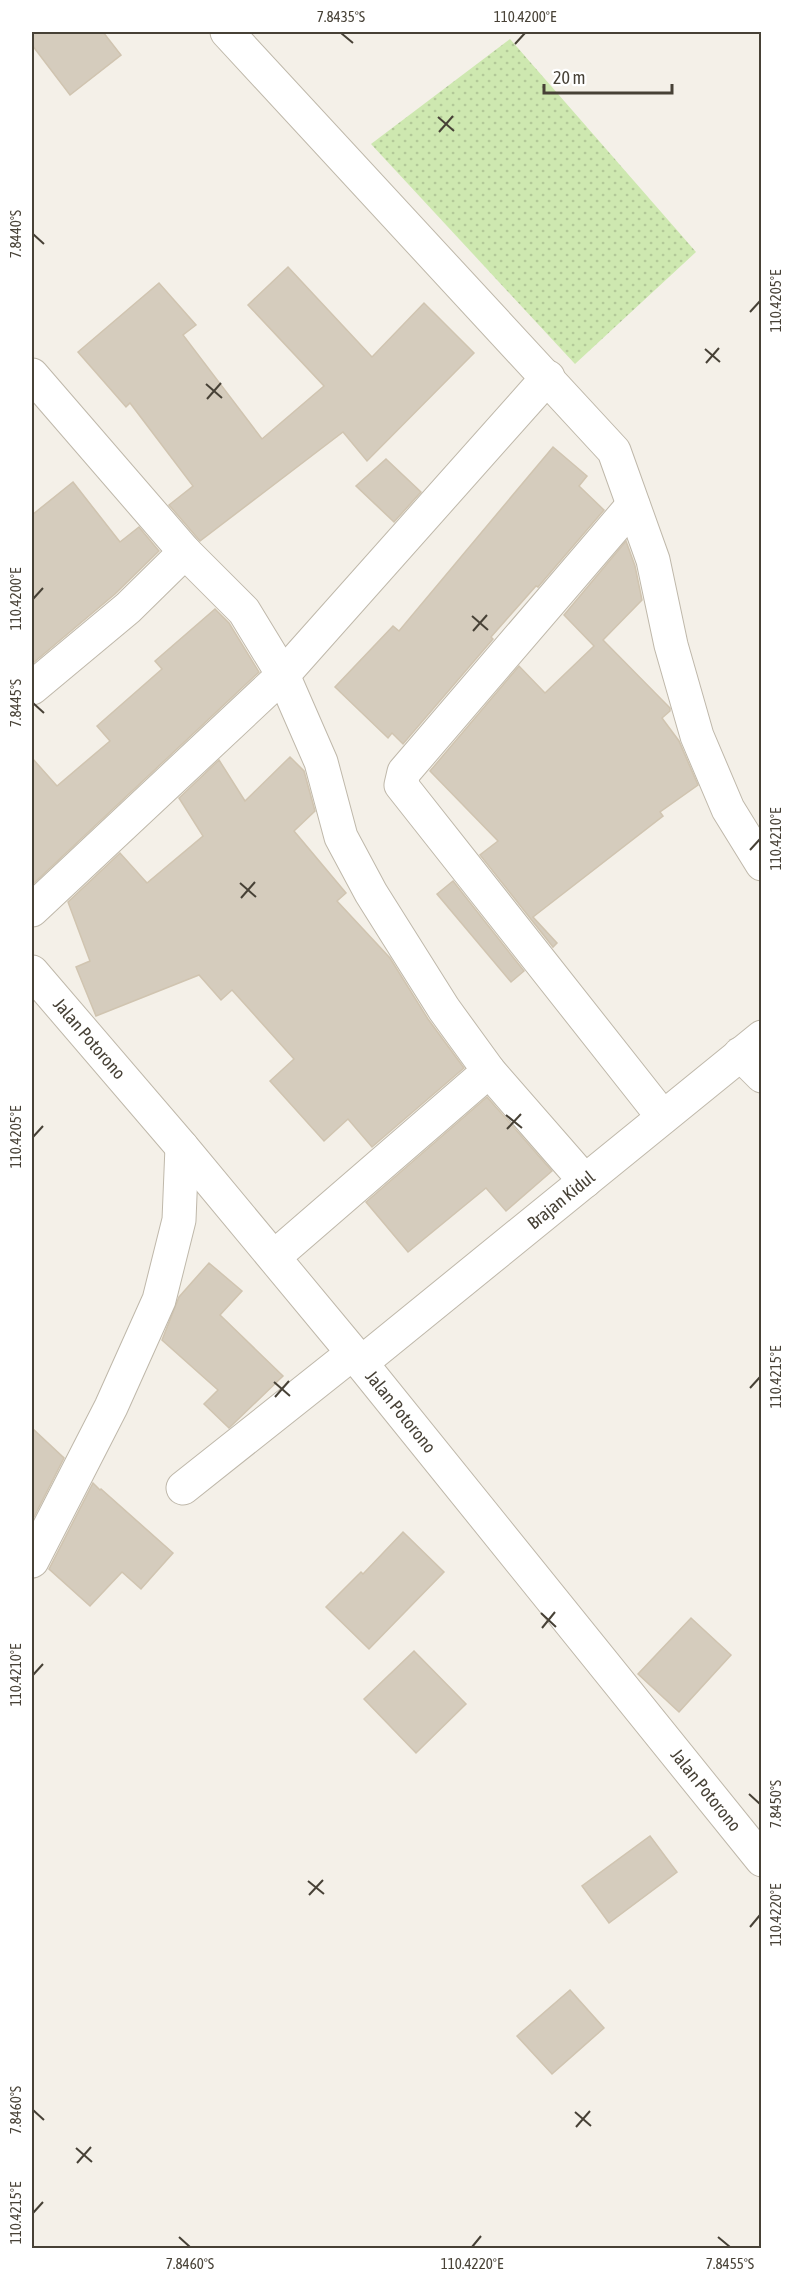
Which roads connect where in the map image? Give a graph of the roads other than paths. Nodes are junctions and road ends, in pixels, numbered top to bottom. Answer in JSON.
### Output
{"nodes":[{"id":1,"x":227,"y":32,"type":"edge"},
{"id":2,"x":32,"y":375,"type":"edge"},
{"id":3,"x":548,"y":377,"type":"junction"},
{"id":4,"x":633,"y":505,"type":"junction"},
{"id":5,"x":185,"y":552,"type":"junction"},
{"id":6,"x":283,"y":675,"type":"junction"},
{"id":7,"x":32,"y":688,"type":"edge"},
{"id":8,"x":762,"y":864,"type":"edge"},
{"id":9,"x":32,"y":910,"type":"edge"},
{"id":10,"x":32,"y":972,"type":"edge"},
{"id":11,"x":754,"y":1056,"type":"edge"},
{"id":12,"x":489,"y":1071,"type":"junction"},
{"id":13,"x":663,"y":1117,"type":"junction"},
{"id":14,"x":182,"y":1147,"type":"junction"},
{"id":15,"x":585,"y":1181,"type":"junction"},
{"id":16,"x":274,"y":1257,"type":"junction"},
{"id":17,"x":357,"y":1358,"type":"junction"},
{"id":18,"x":183,"y":1488,"type":"dead end"},
{"id":19,"x":40,"y":1526,"type":"edge"},
{"id":20,"x":32,"y":1561,"type":"edge"},
{"id":21,"x":762,"y":1860,"type":"edge"}],
"edges":[{"from":1,"to":3,"type":"street"},
{"from":2,"to":5,"type":"street"},
{"from":3,"to":4,"type":"street"},
{"from":3,"to":6,"type":"street"},
{"from":4,"to":8,"type":"street"},
{"from":4,"to":13,"type":"street"},
{"from":5,"to":6,"type":"street"},
{"from":5,"to":7,"type":"street"},
{"from":6,"to":9,"type":"street"},
{"from":6,"to":12,"type":"street"},
{"from":10,"to":14,"type":"street","name":"Jalan Potorono"},
{"from":11,"to":13,"type":"street","name":"Brajan Kidul"},
{"from":12,"to":15,"type":"street"},
{"from":12,"to":16,"type":"street"},
{"from":13,"to":15,"type":"street","name":"Brajan Kidul"},
{"from":14,"to":16,"type":"street","name":"Jalan Potorono"},
{"from":14,"to":19,"type":"street"},
{"from":15,"to":17,"type":"street","name":"Brajan Kidul"},
{"from":16,"to":17,"type":"street","name":"Jalan Potorono"},
{"from":17,"to":18,"type":"street","name":"Brajan Kidul"},
{"from":17,"to":21,"type":"street","name":"Jalan Potorono"},
{"from":19,"to":20,"type":"street"}]}
